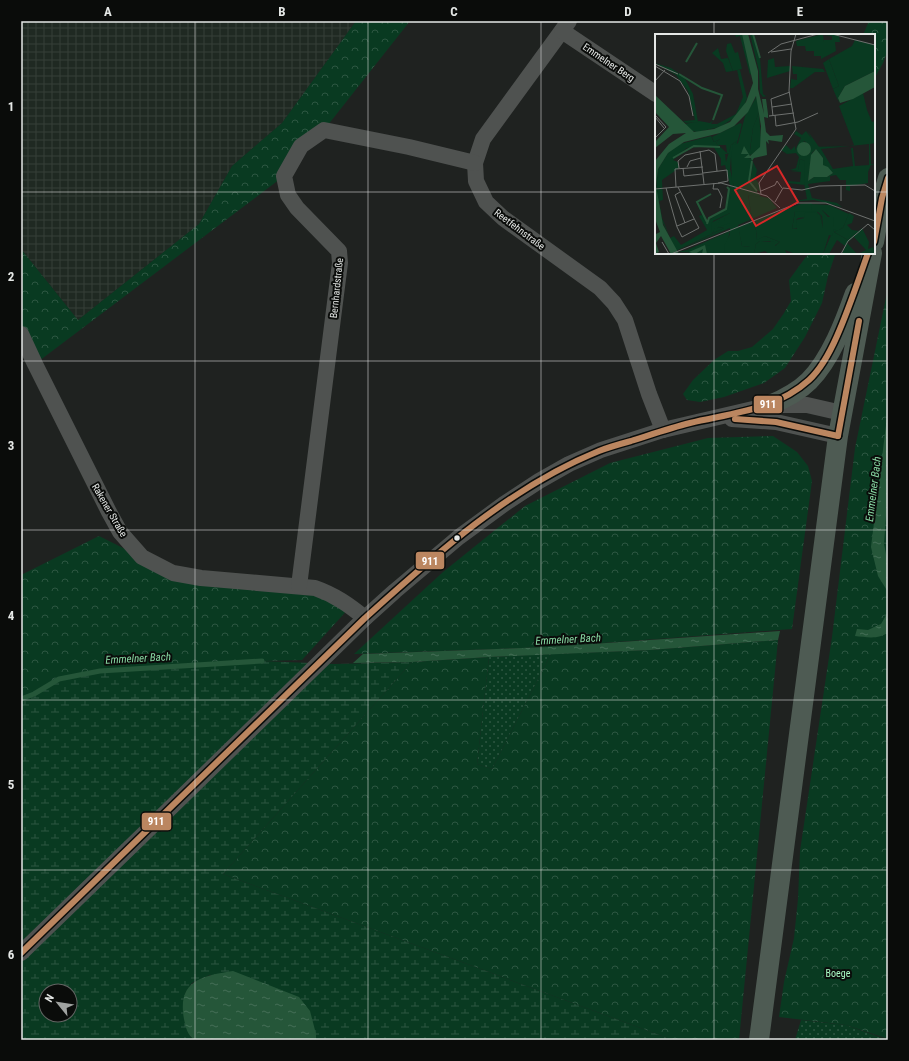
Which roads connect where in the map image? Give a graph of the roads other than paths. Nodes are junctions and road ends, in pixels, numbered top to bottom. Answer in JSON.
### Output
{"nodes":[{"id":1,"x":566,"y":26,"type":"edge"},
{"id":2,"x":655,"y":93,"type":"edge"},
{"id":3,"x":475,"y":164,"type":"junction"},
{"id":4,"x":888,"y":178,"type":"edge"},
{"id":5,"x":875,"y":233,"type":"edge"},
{"id":6,"x":868,"y":254,"type":"edge"},
{"id":7,"x":872,"y":254,"type":"edge"},
{"id":8,"x":21,"y":334,"type":"edge"},
{"id":9,"x":770,"y":405,"type":"junction"},
{"id":10,"x":842,"y":413,"type":"junction"},
{"id":11,"x":718,"y":418,"type":"junction"},
{"id":12,"x":662,"y":430,"type":"junction"},
{"id":13,"x":838,"y":436,"type":"junction"},
{"id":14,"x":300,"y":586,"type":"junction"},
{"id":15,"x":365,"y":618,"type":"junction"},
{"id":16,"x":21,"y":953,"type":"edge"},
{"id":17,"x":759,"y":1040,"type":"edge"}],
"edges":[{"from":1,"to":2,"type":"street","name":"Emmelner Berg"},
{"from":1,"to":3,"type":"street","name":"Reetfehnstraße"},
{"from":3,"to":12,"type":"street","name":"Reetfehnstraße"},
{"from":3,"to":14,"type":"street","name":"Bernhardstraße"},
{"from":4,"to":5,"type":"main road"},
{"from":6,"to":9,"type":"main road"},
{"from":7,"to":10,"type":"main road"},
{"from":8,"to":14,"type":"street","name":"Rakener Straße"},
{"from":9,"to":10,"type":"street"},
{"from":9,"to":11,"type":"street"},
{"from":10,"to":13,"type":"main road"},
{"from":11,"to":12,"type":"street"},
{"from":11,"to":13,"type":"street"},
{"from":12,"to":15,"type":"street"},
{"from":13,"to":17,"type":"main road"},
{"from":14,"to":15,"type":"street","name":"Rakener Straße"},
{"from":15,"to":16,"type":"street"}]}
